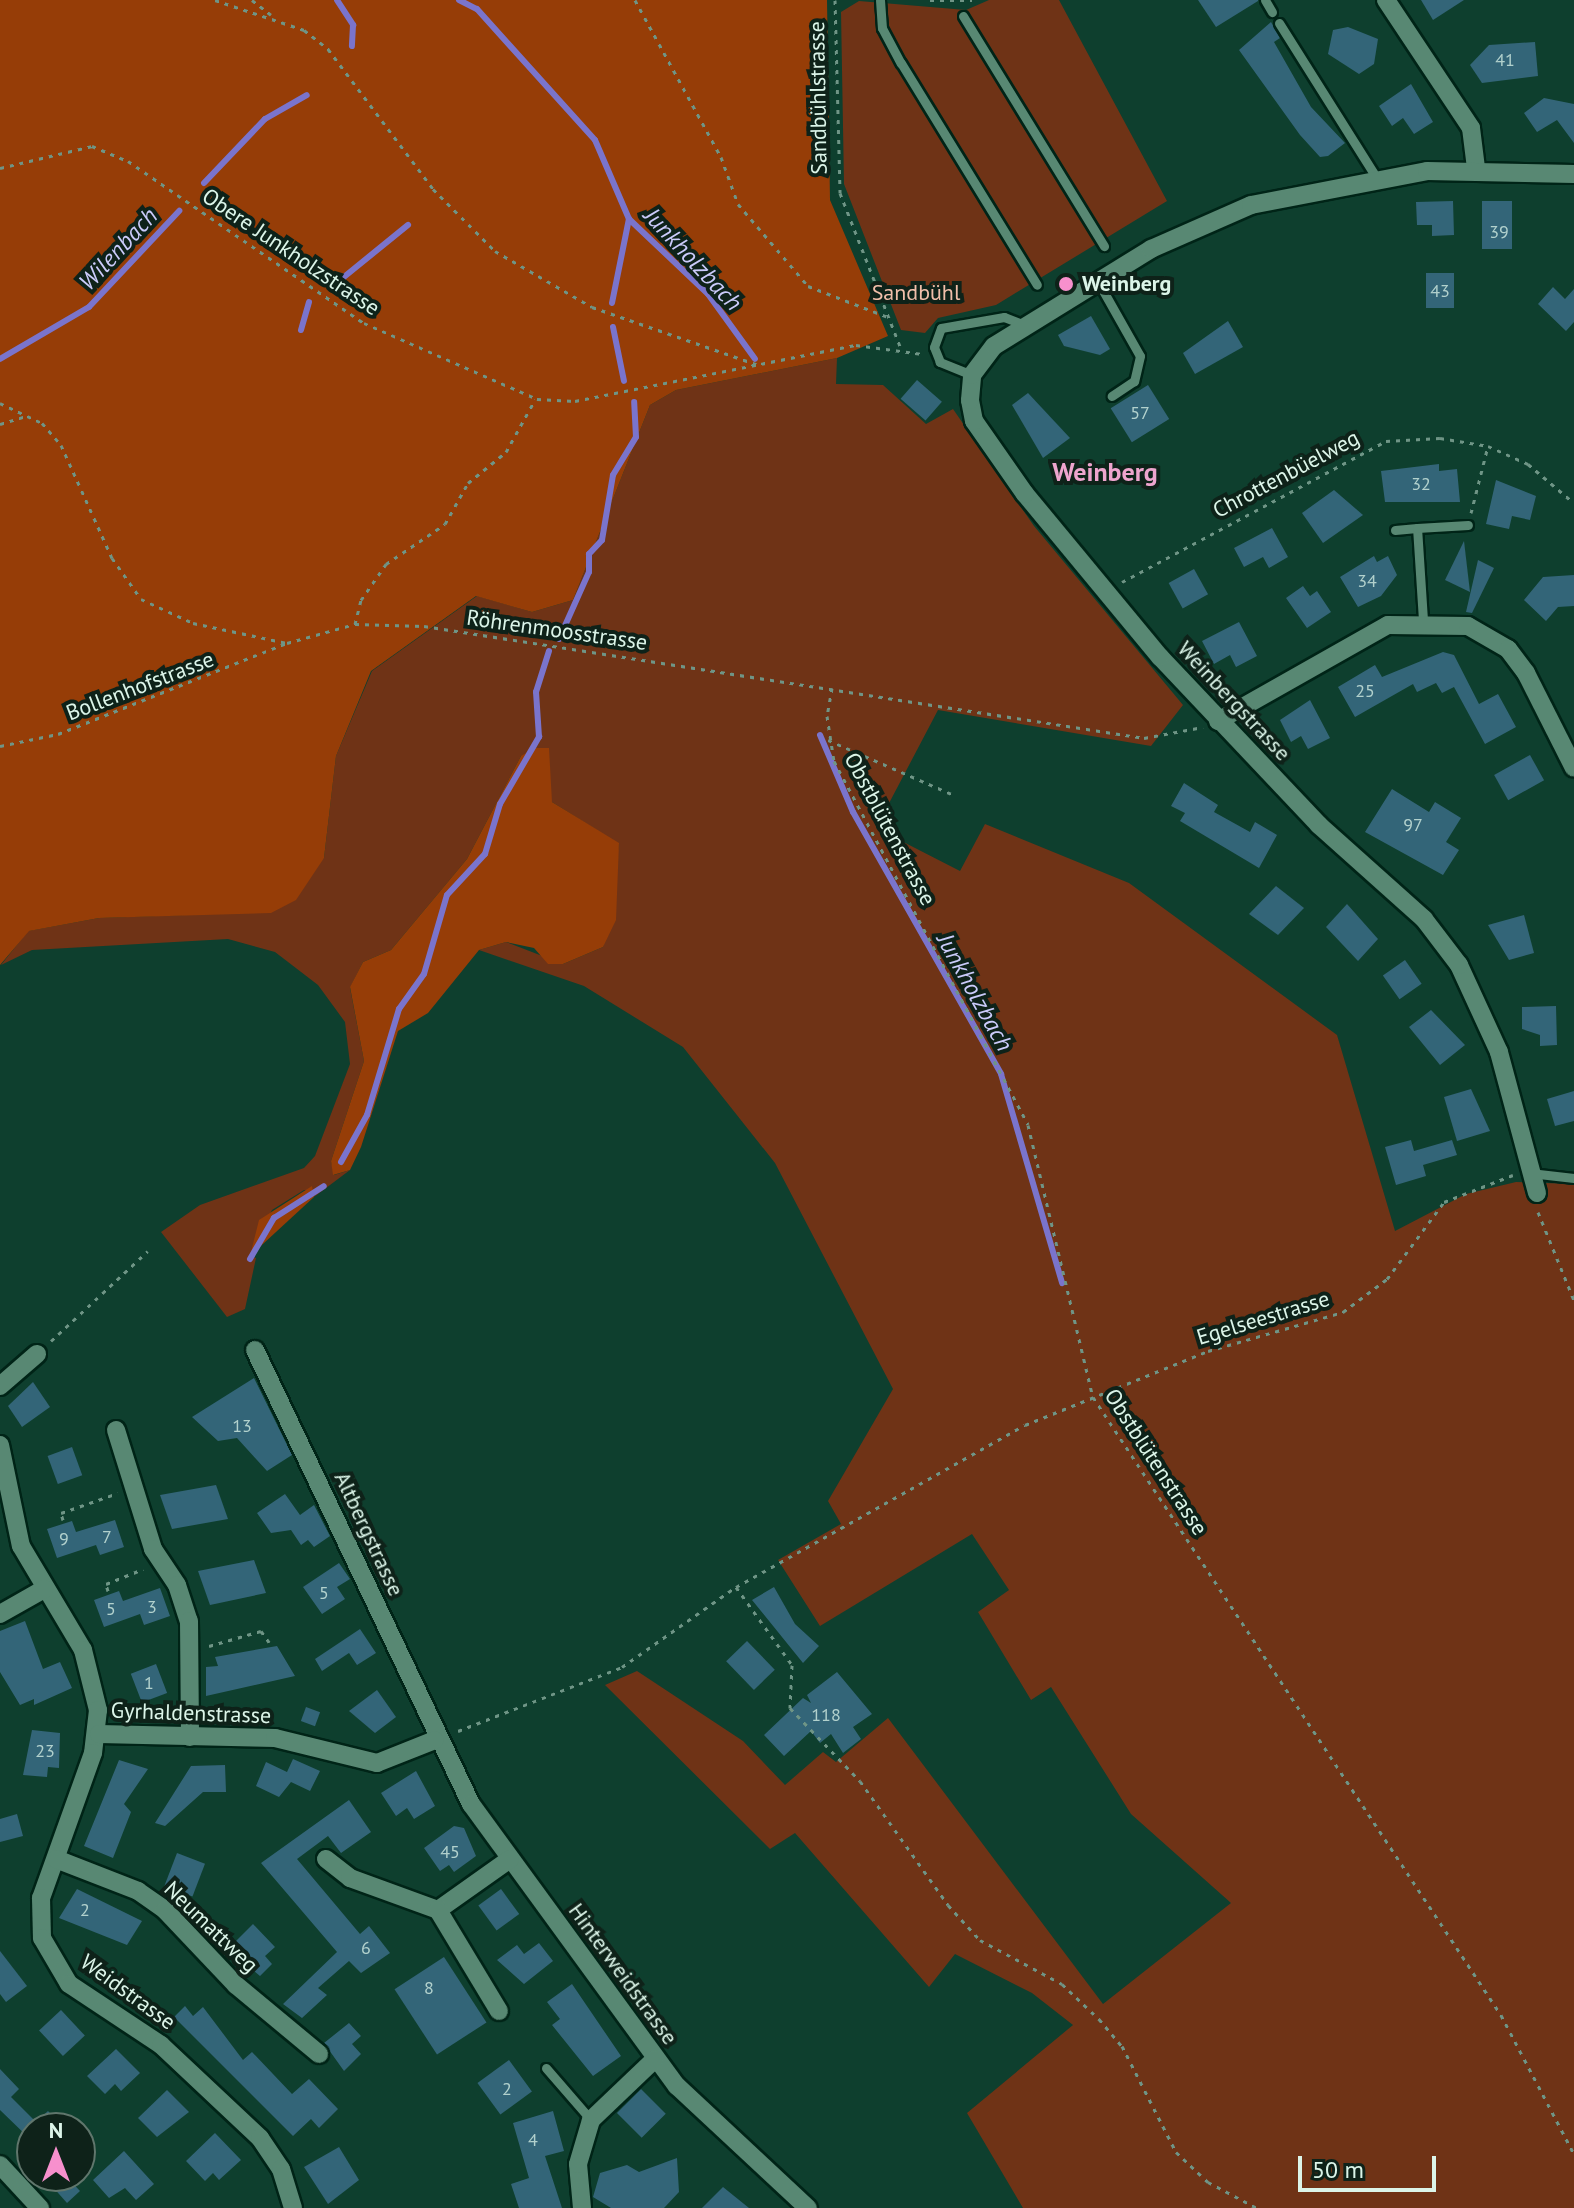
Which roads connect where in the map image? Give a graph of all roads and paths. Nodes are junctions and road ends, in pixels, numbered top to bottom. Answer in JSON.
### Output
{"nodes":[{"id":1,"x":215,"y":0,"type":"edge"},
{"id":2,"x":252,"y":0,"type":"edge"},
{"id":3,"x":635,"y":0,"type":"edge"},
{"id":4,"x":835,"y":0,"type":"edge"},
{"id":5,"x":880,"y":0,"type":"edge"},
{"id":6,"x":930,"y":0,"type":"edge"},
{"id":7,"x":972,"y":0,"type":"edge"},
{"id":8,"x":1265,"y":0,"type":"edge"},
{"id":9,"x":1386,"y":0,"type":"edge"},
{"id":10,"x":1272,"y":12,"type":"dead end"},
{"id":11,"x":963,"y":16,"type":"dead end"},
{"id":12,"x":274,"y":18,"type":"junction"},
{"id":13,"x":1279,"y":23,"type":"dead end"},
{"id":14,"x":0,"y":168,"type":"edge"},
{"id":15,"x":1476,"y":168,"type":"junction"},
{"id":16,"x":1574,"y":174,"type":"edge"},
{"id":17,"x":1376,"y":177,"type":"junction"},
{"id":18,"x":1104,"y":246,"type":"dead end"},
{"id":19,"x":1097,"y":280,"type":"junction"},
{"id":20,"x":1037,"y":285,"type":"dead end"},
{"id":21,"x":888,"y":317,"type":"junction"},
{"id":22,"x":1025,"y":325,"type":"junction"},
{"id":23,"x":900,"y":346,"type":"junction"},
{"id":24,"x":940,"y":362,"type":"junction"},
{"id":25,"x":756,"y":364,"type":"junction"},
{"id":26,"x":972,"y":375,"type":"junction"},
{"id":27,"x":1112,"y":396,"type":"dead end"},
{"id":28,"x":537,"y":399,"type":"junction"},
{"id":29,"x":0,"y":403,"type":"edge"},
{"id":30,"x":26,"y":416,"type":"junction"},
{"id":31,"x":0,"y":424,"type":"edge"},
{"id":32,"x":1488,"y":446,"type":"junction"},
{"id":33,"x":1574,"y":503,"type":"edge"},
{"id":34,"x":1468,"y":525,"type":"joint"},
{"id":35,"x":1417,"y":528,"type":"junction"},
{"id":36,"x":1395,"y":530,"type":"dead end"},
{"id":37,"x":1106,"y":594,"type":"junction"},
{"id":38,"x":1423,"y":620,"type":"junction"},
{"id":39,"x":355,"y":624,"type":"junction"},
{"id":40,"x":287,"y":643,"type":"junction"},
{"id":41,"x":832,"y":688,"type":"junction"},
{"id":42,"x":1218,"y":721,"type":"junction"},
{"id":43,"x":828,"y":740,"type":"junction"},
{"id":44,"x":0,"y":746,"type":"edge"},
{"id":45,"x":1574,"y":768,"type":"edge"},
{"id":46,"x":954,"y":795,"type":"dead end"},
{"id":47,"x":1530,"y":1173,"type":"junction"},
{"id":48,"x":1574,"y":1178,"type":"edge"},
{"id":49,"x":1537,"y":1193,"type":"joint"},
{"id":50,"x":148,"y":1251,"type":"dead end"},
{"id":51,"x":1574,"y":1300,"type":"edge"},
{"id":52,"x":255,"y":1350,"type":"dead end"},
{"id":53,"x":37,"y":1354,"type":"joint"},
{"id":54,"x":0,"y":1386,"type":"edge"},
{"id":55,"x":1093,"y":1397,"type":"junction"},
{"id":56,"x":116,"y":1430,"type":"dead end"},
{"id":57,"x":0,"y":1445,"type":"edge"},
{"id":58,"x":111,"y":1495,"type":"dead end"},
{"id":59,"x":63,"y":1520,"type":"dead end"},
{"id":60,"x":141,"y":1570,"type":"dead end"},
{"id":61,"x":736,"y":1587,"type":"junction"},
{"id":62,"x":44,"y":1589,"type":"junction"},
{"id":63,"x":108,"y":1591,"type":"dead end"},
{"id":64,"x":0,"y":1614,"type":"edge"},
{"id":65,"x":269,"y":1642,"type":"dead end"},
{"id":66,"x":190,"y":1651,"type":"junction"},
{"id":67,"x":99,"y":1734,"type":"junction"},
{"id":68,"x":190,"y":1737,"type":"junction"},
{"id":69,"x":435,"y":1740,"type":"junction"},
{"id":70,"x":56,"y":1859,"type":"junction"},
{"id":71,"x":326,"y":1859,"type":"dead end"},
{"id":72,"x":510,"y":1859,"type":"junction"},
{"id":73,"x":438,"y":1910,"type":"junction"},
{"id":74,"x":499,"y":2011,"type":"dead end"},
{"id":75,"x":319,"y":2054,"type":"dead end"},
{"id":76,"x":655,"y":2059,"type":"junction"},
{"id":77,"x":546,"y":2068,"type":"dead end"},
{"id":78,"x":591,"y":2120,"type":"junction"},
{"id":79,"x":1574,"y":2154,"type":"edge"},
{"id":80,"x":0,"y":2165,"type":"edge"},
{"id":81,"x":40,"y":2208,"type":"edge"},
{"id":82,"x":293,"y":2208,"type":"edge"},
{"id":83,"x":582,"y":2208,"type":"edge"},
{"id":84,"x":808,"y":2208,"type":"edge"},
{"id":85,"x":1257,"y":2208,"type":"edge"}],
"edges":[{"from":1,"to":12,"type":"path"},
{"from":2,"to":12,"type":"path"},
{"from":3,"to":21,"type":"path"},
{"from":4,"to":21,"type":"path","name":"Sandbühlstrasse"},
{"from":5,"to":20,"type":"lane"},
{"from":6,"to":7,"type":"path"},
{"from":8,"to":10,"type":"lane"},
{"from":9,"to":15,"type":"street"},
{"from":11,"to":18,"type":"lane"},
{"from":12,"to":25,"type":"path"},
{"from":13,"to":17,"type":"lane"},
{"from":14,"to":28,"type":"path","name":"Obere Junkholzstrasse"},
{"from":15,"to":16,"type":"street"},
{"from":15,"to":17,"type":"street"},
{"from":17,"to":19,"type":"street"},
{"from":19,"to":22,"type":"street"},
{"from":19,"to":27,"type":"lane"},
{"from":21,"to":23,"type":"path","name":"Sandbühlstrasse"},
{"from":22,"to":24,"type":"lane"},
{"from":22,"to":26,"type":"street"},
{"from":23,"to":24,"type":"path"},
{"from":23,"to":25,"type":"path","name":"Obere Junkholzstrasse"},
{"from":24,"to":26,"type":"lane"},
{"from":25,"to":28,"type":"path","name":"Obere Junkholzstrasse"},
{"from":26,"to":37,"type":"street","name":"Weinbergstrasse"},
{"from":28,"to":39,"type":"path"},
{"from":29,"to":30,"type":"path","name":"Röhrenmoosstrasse"},
{"from":30,"to":31,"type":"path"},
{"from":30,"to":40,"type":"path","name":"Röhrenmoosstrasse"},
{"from":32,"to":33,"type":"path","name":"Chrottenbüelweg"},
{"from":32,"to":34,"type":"path"},
{"from":32,"to":37,"type":"path","name":"Chrottenbüelweg"},
{"from":34,"to":35,"type":"lane"},
{"from":35,"to":36,"type":"lane"},
{"from":35,"to":38,"type":"lane"},
{"from":37,"to":42,"type":"street","name":"Weinbergstrasse"},
{"from":38,"to":42,"type":"street"},
{"from":38,"to":45,"type":"street"},
{"from":39,"to":40,"type":"path","name":"Röhrenmoosstrasse"},
{"from":39,"to":41,"type":"path","name":"Röhrenmoosstrasse"},
{"from":40,"to":44,"type":"path","name":"Bollenhofstrasse"},
{"from":41,"to":42,"type":"path","name":"Röhrenmoosstrasse"},
{"from":41,"to":43,"type":"path","name":"Obstblütenstrasse"},
{"from":42,"to":47,"type":"street","name":"Weinbergstrasse"},
{"from":43,"to":46,"type":"path"},
{"from":43,"to":55,"type":"path","name":"Obstblütenstrasse"},
{"from":47,"to":48,"type":"lane"},
{"from":47,"to":49,"type":"street","name":"Weinbergstrasse"},
{"from":47,"to":55,"type":"path","name":"Egelseestrasse"},
{"from":49,"to":51,"type":"path"},
{"from":50,"to":53,"type":"path"},
{"from":52,"to":69,"type":"street","name":"Altbergstrasse"},
{"from":53,"to":54,"type":"street"},
{"from":55,"to":61,"type":"path","name":"Egelseestrasse"},
{"from":55,"to":79,"type":"path","name":"Obstblütenstrasse"},
{"from":56,"to":66,"type":"street"},
{"from":57,"to":62,"type":"street","name":"Gyrhaldenstrasse"},
{"from":58,"to":59,"type":"path"},
{"from":60,"to":63,"type":"path"},
{"from":61,"to":69,"type":"path","name":"Egelseestrasse"},
{"from":61,"to":85,"type":"path"},
{"from":62,"to":64,"type":"street"},
{"from":62,"to":67,"type":"street","name":"Gyrhaldenstrasse"},
{"from":65,"to":66,"type":"path"},
{"from":66,"to":68,"type":"street"},
{"from":67,"to":68,"type":"street","name":"Gyrhaldenstrasse"},
{"from":67,"to":70,"type":"street","name":"Weidstrasse"},
{"from":68,"to":69,"type":"street","name":"Gyrhaldenstrasse"},
{"from":69,"to":72,"type":"street","name":"Hinterweidstrasse"},
{"from":70,"to":75,"type":"street","name":"Neumattweg"},
{"from":70,"to":82,"type":"street","name":"Weidstrasse"},
{"from":71,"to":73,"type":"street"},
{"from":72,"to":73,"type":"street"},
{"from":72,"to":76,"type":"street","name":"Hinterweidstrasse"},
{"from":73,"to":74,"type":"street"},
{"from":76,"to":78,"type":"street"},
{"from":76,"to":84,"type":"street","name":"Hinterweidstrasse"},
{"from":77,"to":78,"type":"lane"},
{"from":78,"to":83,"type":"street"},
{"from":80,"to":81,"type":"street"}]}
